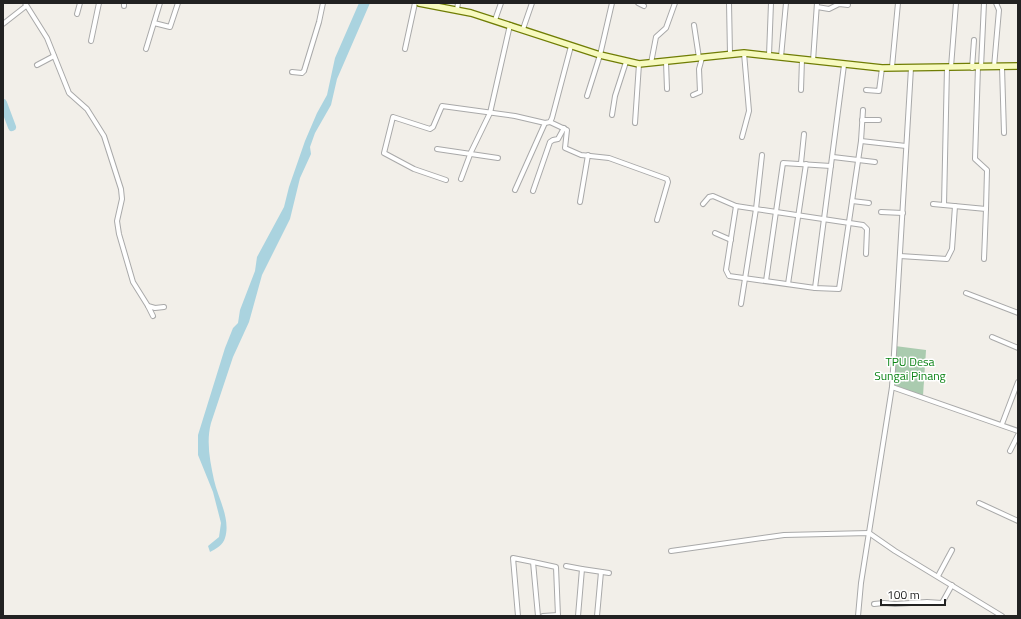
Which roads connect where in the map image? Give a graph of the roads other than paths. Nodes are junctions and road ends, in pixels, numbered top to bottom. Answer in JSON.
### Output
{"nodes":[{"id":1,"x":80,"y":3,"type":"edge"},
{"id":2,"x":99,"y":3,"type":"edge"},
{"id":3,"x":160,"y":3,"type":"edge"},
{"id":4,"x":178,"y":3,"type":"edge"},
{"id":5,"x":323,"y":3,"type":"edge"},
{"id":6,"x":414,"y":3,"type":"edge"},
{"id":7,"x":419,"y":3,"type":"edge"},
{"id":8,"x":458,"y":3,"type":"edge"},
{"id":9,"x":501,"y":3,"type":"edge"},
{"id":10,"x":532,"y":3,"type":"edge"},
{"id":11,"x":612,"y":3,"type":"edge"},
{"id":12,"x":638,"y":3,"type":"edge"},
{"id":13,"x":675,"y":3,"type":"edge"},
{"id":14,"x":729,"y":3,"type":"edge"},
{"id":15,"x":771,"y":3,"type":"edge"},
{"id":16,"x":786,"y":3,"type":"edge"},
{"id":17,"x":898,"y":3,"type":"edge"},
{"id":18,"x":956,"y":3,"type":"edge"},
{"id":19,"x":984,"y":3,"type":"edge"},
{"id":20,"x":996,"y":3,"type":"edge"},
{"id":21,"x":428,"y":4,"type":"edge"},
{"id":22,"x":26,"y":5,"type":"edge"},
{"id":23,"x":817,"y":5,"type":"edge"},
{"id":24,"x":848,"y":5,"type":"dead end"},
{"id":25,"x":644,"y":6,"type":"dead end"},
{"id":26,"x":457,"y":10,"type":"junction"},
{"id":27,"x":77,"y":14,"type":"dead end"},
{"id":28,"x":495,"y":20,"type":"junction"},
{"id":29,"x":154,"y":22,"type":"junction"},
{"id":30,"x":3,"y":24,"type":"edge"},
{"id":31,"x":510,"y":25,"type":"junction"},
{"id":32,"x":694,"y":25,"type":"dead end"},
{"id":33,"x":523,"y":29,"type":"junction"},
{"id":34,"x":974,"y":40,"type":"dead end"},
{"id":35,"x":91,"y":41,"type":"dead end"},
{"id":36,"x":571,"y":46,"type":"junction"},
{"id":37,"x":146,"y":49,"type":"dead end"},
{"id":38,"x":405,"y":49,"type":"dead end"},
{"id":39,"x":744,"y":53,"type":"junction"},
{"id":40,"x":730,"y":54,"type":"junction"},
{"id":41,"x":600,"y":55,"type":"junction"},
{"id":42,"x":769,"y":55,"type":"junction"},
{"id":43,"x":54,"y":56,"type":"junction"},
{"id":44,"x":781,"y":57,"type":"junction"},
{"id":45,"x":700,"y":58,"type":"junction"},
{"id":46,"x":802,"y":59,"type":"junction"},
{"id":47,"x":813,"y":61,"type":"junction"},
{"id":48,"x":626,"y":62,"type":"junction"},
{"id":49,"x":666,"y":62,"type":"junction"},
{"id":50,"x":639,"y":64,"type":"junction"},
{"id":51,"x":651,"y":64,"type":"junction"},
{"id":52,"x":844,"y":64,"type":"junction"},
{"id":53,"x":37,"y":65,"type":"dead end"},
{"id":54,"x":1018,"y":66,"type":"edge"},
{"id":55,"x":892,"y":67,"type":"junction"},
{"id":56,"x":949,"y":67,"type":"junction"},
{"id":57,"x":977,"y":67,"type":"junction"},
{"id":58,"x":994,"y":67,"type":"junction"},
{"id":59,"x":1002,"y":67,"type":"junction"},
{"id":60,"x":882,"y":68,"type":"junction"},
{"id":61,"x":911,"y":68,"type":"junction"},
{"id":62,"x":292,"y":72,"type":"dead end"},
{"id":63,"x":667,"y":89,"type":"dead end"},
{"id":64,"x":801,"y":90,"type":"dead end"},
{"id":65,"x":866,"y":90,"type":"dead end"},
{"id":66,"x":693,"y":95,"type":"dead end"},
{"id":67,"x":586,"y":96,"type":"dead end"},
{"id":68,"x":863,"y":110,"type":"dead end"},
{"id":69,"x":490,"y":113,"type":"junction"},
{"id":70,"x":612,"y":115,"type":"dead end"},
{"id":71,"x":862,"y":120,"type":"junction"},
{"id":72,"x":880,"y":120,"type":"dead end"},
{"id":73,"x":550,"y":122,"type":"junction"},
{"id":74,"x":544,"y":123,"type":"junction"},
{"id":75,"x":635,"y":123,"type":"dead end"},
{"id":76,"x":564,"y":128,"type":"junction"},
{"id":77,"x":1004,"y":133,"type":"dead end"},
{"id":78,"x":804,"y":134,"type":"dead end"},
{"id":79,"x":742,"y":137,"type":"dead end"},
{"id":80,"x":861,"y":141,"type":"junction"},
{"id":81,"x":906,"y":146,"type":"junction"},
{"id":82,"x":437,"y":149,"type":"dead end"},
{"id":83,"x":471,"y":152,"type":"junction"},
{"id":84,"x":762,"y":155,"type":"dead end"},
{"id":85,"x":588,"y":156,"type":"junction"},
{"id":86,"x":833,"y":157,"type":"junction"},
{"id":87,"x":498,"y":158,"type":"dead end"},
{"id":88,"x":858,"y":160,"type":"junction"},
{"id":89,"x":875,"y":162,"type":"dead end"},
{"id":90,"x":801,"y":163,"type":"junction"},
{"id":91,"x":806,"y":164,"type":"junction"},
{"id":92,"x":832,"y":166,"type":"junction"},
{"id":93,"x":461,"y":179,"type":"dead end"},
{"id":94,"x":446,"y":180,"type":"dead end"},
{"id":95,"x":515,"y":190,"type":"dead end"},
{"id":96,"x":533,"y":191,"type":"dead end"},
{"id":97,"x":852,"y":201,"type":"junction"},
{"id":98,"x":580,"y":202,"type":"dead end"},
{"id":99,"x":869,"y":203,"type":"dead end"},
{"id":100,"x":704,"y":204,"type":"dead end"},
{"id":101,"x":934,"y":204,"type":"dead end"},
{"id":102,"x":944,"y":205,"type":"junction"},
{"id":103,"x":736,"y":206,"type":"junction"},
{"id":104,"x":955,"y":206,"type":"junction"},
{"id":105,"x":756,"y":209,"type":"junction"},
{"id":106,"x":986,"y":209,"type":"junction"},
{"id":107,"x":776,"y":212,"type":"junction"},
{"id":108,"x":880,"y":212,"type":"dead end"},
{"id":109,"x":902,"y":213,"type":"junction"},
{"id":110,"x":799,"y":216,"type":"junction"},
{"id":111,"x":825,"y":219,"type":"junction"},
{"id":112,"x":657,"y":220,"type":"dead end"},
{"id":113,"x":850,"y":223,"type":"junction"},
{"id":114,"x":715,"y":233,"type":"dead end"},
{"id":115,"x":731,"y":240,"type":"junction"},
{"id":116,"x":866,"y":254,"type":"dead end"},
{"id":117,"x":900,"y":256,"type":"junction"},
{"id":118,"x":984,"y":259,"type":"dead end"},
{"id":119,"x":746,"y":278,"type":"junction"},
{"id":120,"x":766,"y":281,"type":"junction"},
{"id":121,"x":788,"y":284,"type":"junction"},
{"id":122,"x":815,"y":288,"type":"junction"},
{"id":123,"x":966,"y":293,"type":"dead end"},
{"id":124,"x":741,"y":304,"type":"dead end"},
{"id":125,"x":148,"y":306,"type":"junction"},
{"id":126,"x":164,"y":306,"type":"dead end"},
{"id":127,"x":1018,"y":313,"type":"edge"},
{"id":128,"x":153,"y":316,"type":"dead end"},
{"id":129,"x":992,"y":337,"type":"dead end"},
{"id":130,"x":1018,"y":348,"type":"edge"},
{"id":131,"x":1018,"y":382,"type":"edge"},
{"id":132,"x":892,"y":387,"type":"junction"},
{"id":133,"x":1002,"y":424,"type":"junction"},
{"id":134,"x":1018,"y":431,"type":"edge"},
{"id":135,"x":1018,"y":435,"type":"edge"},
{"id":136,"x":1010,"y":451,"type":"dead end"},
{"id":137,"x":979,"y":503,"type":"dead end"},
{"id":138,"x":1018,"y":521,"type":"edge"},
{"id":139,"x":869,"y":533,"type":"junction"},
{"id":140,"x":952,"y":550,"type":"dead end"},
{"id":141,"x":671,"y":551,"type":"dead end"},
{"id":142,"x":533,"y":562,"type":"junction"},
{"id":143,"x":566,"y":566,"type":"dead end"},
{"id":144,"x":582,"y":569,"type":"junction"},
{"id":145,"x":601,"y":572,"type":"junction"},
{"id":146,"x":609,"y":573,"type":"dead end"},
{"id":147,"x":938,"y":576,"type":"junction"},
{"id":148,"x":952,"y":585,"type":"junction"},
{"id":149,"x":874,"y":604,"type":"dead end"},
{"id":150,"x":558,"y":615,"type":"edge"},
{"id":151,"x":518,"y":616,"type":"edge"},
{"id":152,"x":538,"y":616,"type":"edge"},
{"id":153,"x":543,"y":616,"type":"edge"},
{"id":154,"x":578,"y":616,"type":"edge"},
{"id":155,"x":597,"y":616,"type":"edge"},
{"id":156,"x":858,"y":616,"type":"edge"},
{"id":157,"x":1002,"y":616,"type":"edge"}],
"edges":[{"from":1,"to":27,"type":"street"},
{"from":2,"to":35,"type":"street"},
{"from":3,"to":29,"type":"street"},
{"from":4,"to":29,"type":"street"},
{"from":5,"to":62,"type":"street"},
{"from":6,"to":38,"type":"street"},
{"from":7,"to":21,"type":"main road"},
{"from":8,"to":26,"type":"street"},
{"from":9,"to":28,"type":"street"},
{"from":10,"to":33,"type":"street"},
{"from":11,"to":41,"type":"street"},
{"from":12,"to":25,"type":"street"},
{"from":13,"to":51,"type":"street"},
{"from":14,"to":40,"type":"street"},
{"from":15,"to":42,"type":"street"},
{"from":16,"to":44,"type":"street"},
{"from":17,"to":55,"type":"street"},
{"from":18,"to":56,"type":"street"},
{"from":19,"to":57,"type":"street"},
{"from":20,"to":58,"type":"street"},
{"from":21,"to":26,"type":"main road"},
{"from":22,"to":30,"type":"street"},
{"from":22,"to":43,"type":"street"},
{"from":23,"to":24,"type":"street"},
{"from":23,"to":47,"type":"street"},
{"from":26,"to":28,"type":"main road"},
{"from":28,"to":31,"type":"main road"},
{"from":29,"to":37,"type":"street"},
{"from":31,"to":33,"type":"main road"},
{"from":31,"to":69,"type":"street"},
{"from":32,"to":45,"type":"street"},
{"from":33,"to":36,"type":"main road"},
{"from":34,"to":57,"type":"street"},
{"from":36,"to":41,"type":"main road"},
{"from":36,"to":73,"type":"street"},
{"from":39,"to":40,"type":"main road"},
{"from":39,"to":42,"type":"main road"},
{"from":39,"to":79,"type":"street"},
{"from":40,"to":45,"type":"main road"},
{"from":41,"to":48,"type":"main road"},
{"from":41,"to":67,"type":"street"},
{"from":42,"to":44,"type":"main road"},
{"from":43,"to":53,"type":"street"},
{"from":43,"to":125,"type":"street"},
{"from":44,"to":46,"type":"main road"},
{"from":45,"to":49,"type":"main road"},
{"from":45,"to":66,"type":"street"},
{"from":46,"to":47,"type":"main road"},
{"from":46,"to":64,"type":"street"},
{"from":47,"to":52,"type":"main road"},
{"from":48,"to":50,"type":"main road"},
{"from":48,"to":70,"type":"street"},
{"from":49,"to":51,"type":"main road"},
{"from":49,"to":63,"type":"street"},
{"from":50,"to":51,"type":"main road"},
{"from":50,"to":75,"type":"street"},
{"from":52,"to":60,"type":"main road"},
{"from":52,"to":86,"type":"street"},
{"from":54,"to":59,"type":"main road"},
{"from":55,"to":60,"type":"main road"},
{"from":55,"to":61,"type":"main road"},
{"from":56,"to":57,"type":"main road"},
{"from":56,"to":61,"type":"main road"},
{"from":56,"to":102,"type":"street"},
{"from":57,"to":58,"type":"main road"},
{"from":57,"to":106,"type":"street"},
{"from":58,"to":59,"type":"main road"},
{"from":59,"to":77,"type":"street"},
{"from":60,"to":65,"type":"street"},
{"from":61,"to":81,"type":"street"},
{"from":68,"to":71,"type":"street"},
{"from":69,"to":74,"type":"street"},
{"from":69,"to":83,"type":"street"},
{"from":69,"to":94,"type":"street"},
{"from":71,"to":72,"type":"street"},
{"from":71,"to":80,"type":"street"},
{"from":73,"to":74,"type":"street"},
{"from":73,"to":76,"type":"street"},
{"from":74,"to":95,"type":"street"},
{"from":76,"to":85,"type":"street"},
{"from":76,"to":96,"type":"street"},
{"from":78,"to":90,"type":"street"},
{"from":80,"to":81,"type":"street"},
{"from":80,"to":88,"type":"street"},
{"from":81,"to":109,"type":"street"},
{"from":82,"to":83,"type":"street"},
{"from":83,"to":87,"type":"street"},
{"from":83,"to":93,"type":"street"},
{"from":84,"to":105,"type":"street"},
{"from":85,"to":98,"type":"street"},
{"from":85,"to":112,"type":"street"},
{"from":86,"to":88,"type":"street"},
{"from":86,"to":92,"type":"street"},
{"from":88,"to":89,"type":"street"},
{"from":88,"to":97,"type":"street"},
{"from":90,"to":91,"type":"street"},
{"from":90,"to":107,"type":"street"},
{"from":91,"to":92,"type":"street"},
{"from":91,"to":110,"type":"street"},
{"from":92,"to":111,"type":"street"},
{"from":97,"to":99,"type":"street"},
{"from":97,"to":113,"type":"street"},
{"from":100,"to":103,"type":"street"},
{"from":101,"to":102,"type":"street"},
{"from":102,"to":104,"type":"street"},
{"from":103,"to":105,"type":"street"},
{"from":103,"to":115,"type":"street"},
{"from":104,"to":106,"type":"street"},
{"from":104,"to":117,"type":"street"},
{"from":105,"to":107,"type":"street"},
{"from":105,"to":119,"type":"street"},
{"from":106,"to":118,"type":"street"},
{"from":107,"to":110,"type":"street"},
{"from":107,"to":120,"type":"street"},
{"from":108,"to":109,"type":"street"},
{"from":109,"to":117,"type":"street"},
{"from":110,"to":111,"type":"street"},
{"from":110,"to":121,"type":"street"},
{"from":111,"to":113,"type":"street"},
{"from":111,"to":122,"type":"street"},
{"from":113,"to":116,"type":"street"},
{"from":113,"to":122,"type":"street"},
{"from":114,"to":115,"type":"street"},
{"from":115,"to":119,"type":"street"},
{"from":117,"to":132,"type":"street"},
{"from":119,"to":120,"type":"street"},
{"from":119,"to":124,"type":"street"},
{"from":120,"to":121,"type":"street"},
{"from":121,"to":122,"type":"street"},
{"from":123,"to":127,"type":"street"},
{"from":125,"to":126,"type":"street"},
{"from":125,"to":128,"type":"street"},
{"from":129,"to":130,"type":"street"},
{"from":131,"to":133,"type":"street"},
{"from":132,"to":133,"type":"street"},
{"from":132,"to":139,"type":"street"},
{"from":133,"to":134,"type":"street"},
{"from":135,"to":136,"type":"street"},
{"from":137,"to":138,"type":"street"},
{"from":139,"to":141,"type":"street"},
{"from":139,"to":147,"type":"street"},
{"from":139,"to":156,"type":"street"},
{"from":140,"to":147,"type":"street"},
{"from":142,"to":150,"type":"street"},
{"from":142,"to":151,"type":"street"},
{"from":142,"to":152,"type":"street"},
{"from":143,"to":144,"type":"street"},
{"from":144,"to":145,"type":"street"},
{"from":144,"to":154,"type":"street"},
{"from":145,"to":146,"type":"street"},
{"from":145,"to":155,"type":"street"},
{"from":147,"to":148,"type":"street"},
{"from":148,"to":149,"type":"street"},
{"from":148,"to":157,"type":"street"},
{"from":150,"to":153,"type":"street"}]}
